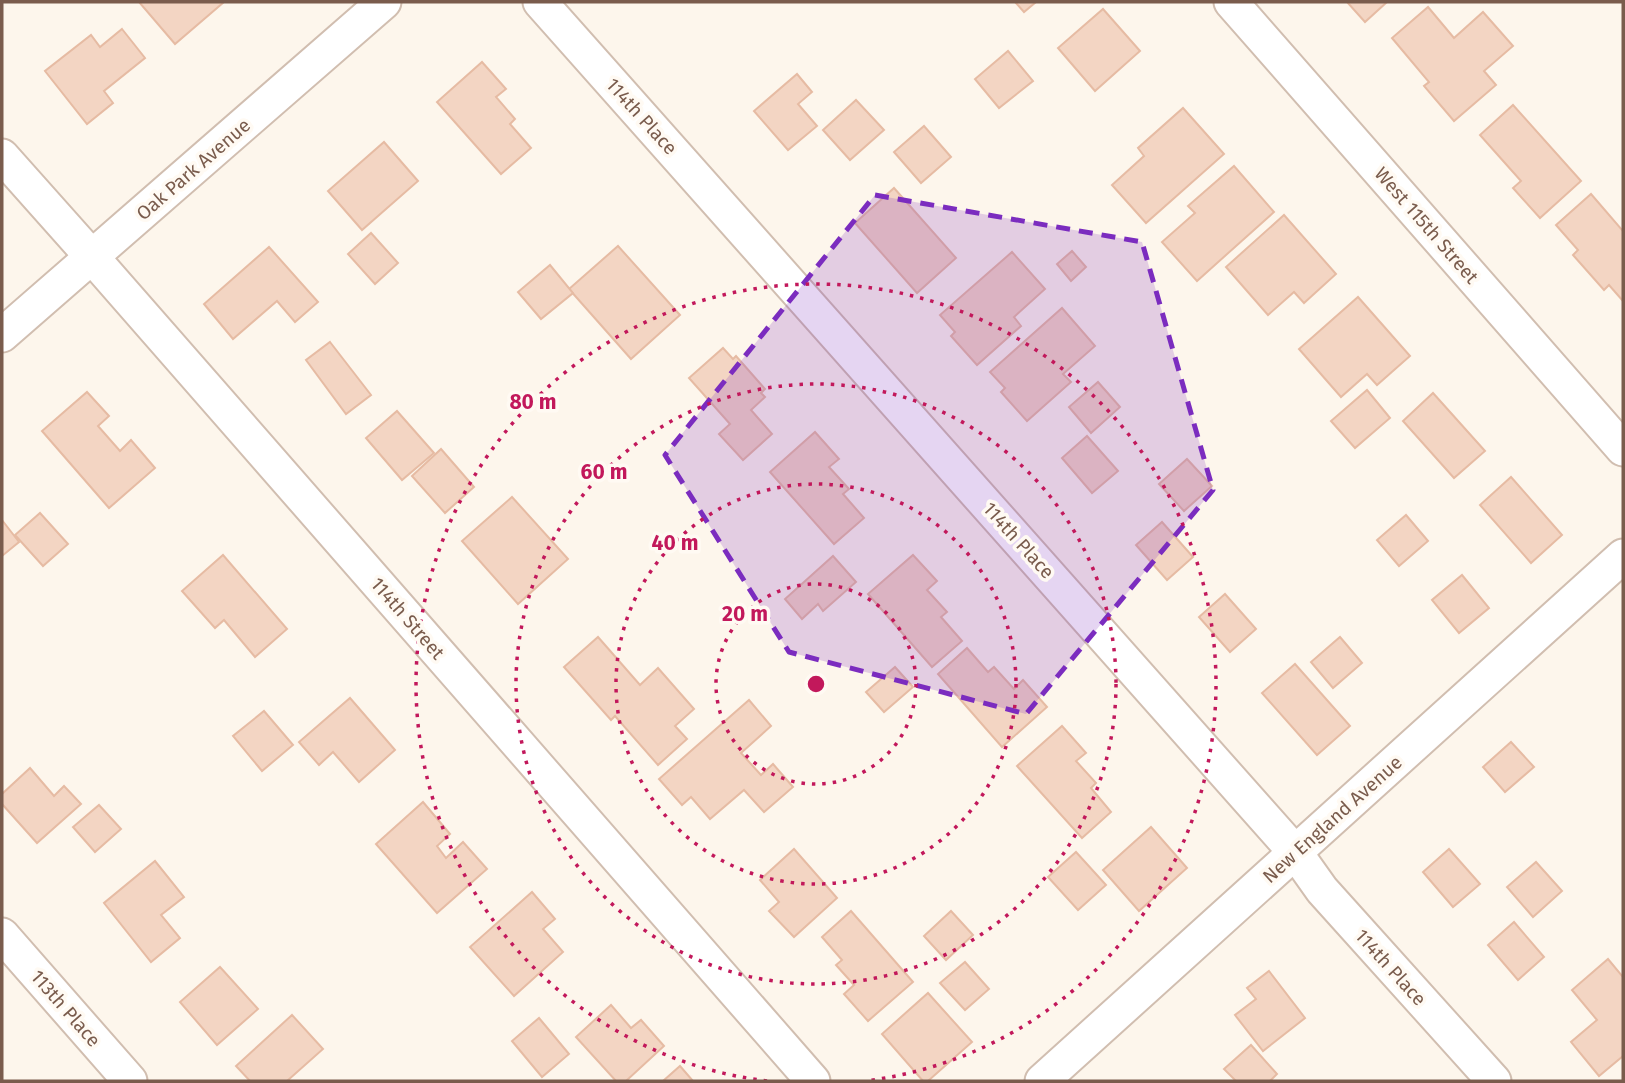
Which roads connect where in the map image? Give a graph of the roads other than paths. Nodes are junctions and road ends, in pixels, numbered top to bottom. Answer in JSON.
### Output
{"nodes":[{"id":1,"x":384,"y":2,"type":"edge"},
{"id":2,"x":540,"y":2,"type":"edge"},
{"id":3,"x":1231,"y":2,"type":"edge"},
{"id":4,"x":2,"y":156,"type":"edge"},
{"id":5,"x":92,"y":257,"type":"junction"},
{"id":6,"x":2,"y":335,"type":"edge"},
{"id":7,"x":1623,"y":449,"type":"edge"},
{"id":8,"x":1623,"y":556,"type":"edge"},
{"id":9,"x":1295,"y":852,"type":"junction"},
{"id":10,"x":2,"y":936,"type":"edge"},
{"id":11,"x":130,"y":1081,"type":"edge"},
{"id":12,"x":813,"y":1081,"type":"edge"},
{"id":13,"x":1042,"y":1081,"type":"edge"},
{"id":14,"x":1494,"y":1081,"type":"edge"}],
"edges":[{"from":1,"to":5,"type":"street","name":"Oak Park Avenue"},
{"from":2,"to":9,"type":"street","name":"114th Place"},
{"from":3,"to":7,"type":"street","name":"West 115th Street"},
{"from":4,"to":5,"type":"street","name":"114th Street"},
{"from":5,"to":6,"type":"street","name":"Oak Park Avenue"},
{"from":5,"to":12,"type":"street","name":"114th Street"},
{"from":8,"to":9,"type":"street","name":"New England Avenue"},
{"from":9,"to":13,"type":"street","name":"New England Avenue"},
{"from":9,"to":14,"type":"street","name":"114th Place"},
{"from":10,"to":11,"type":"street","name":"113th Place"}]}
